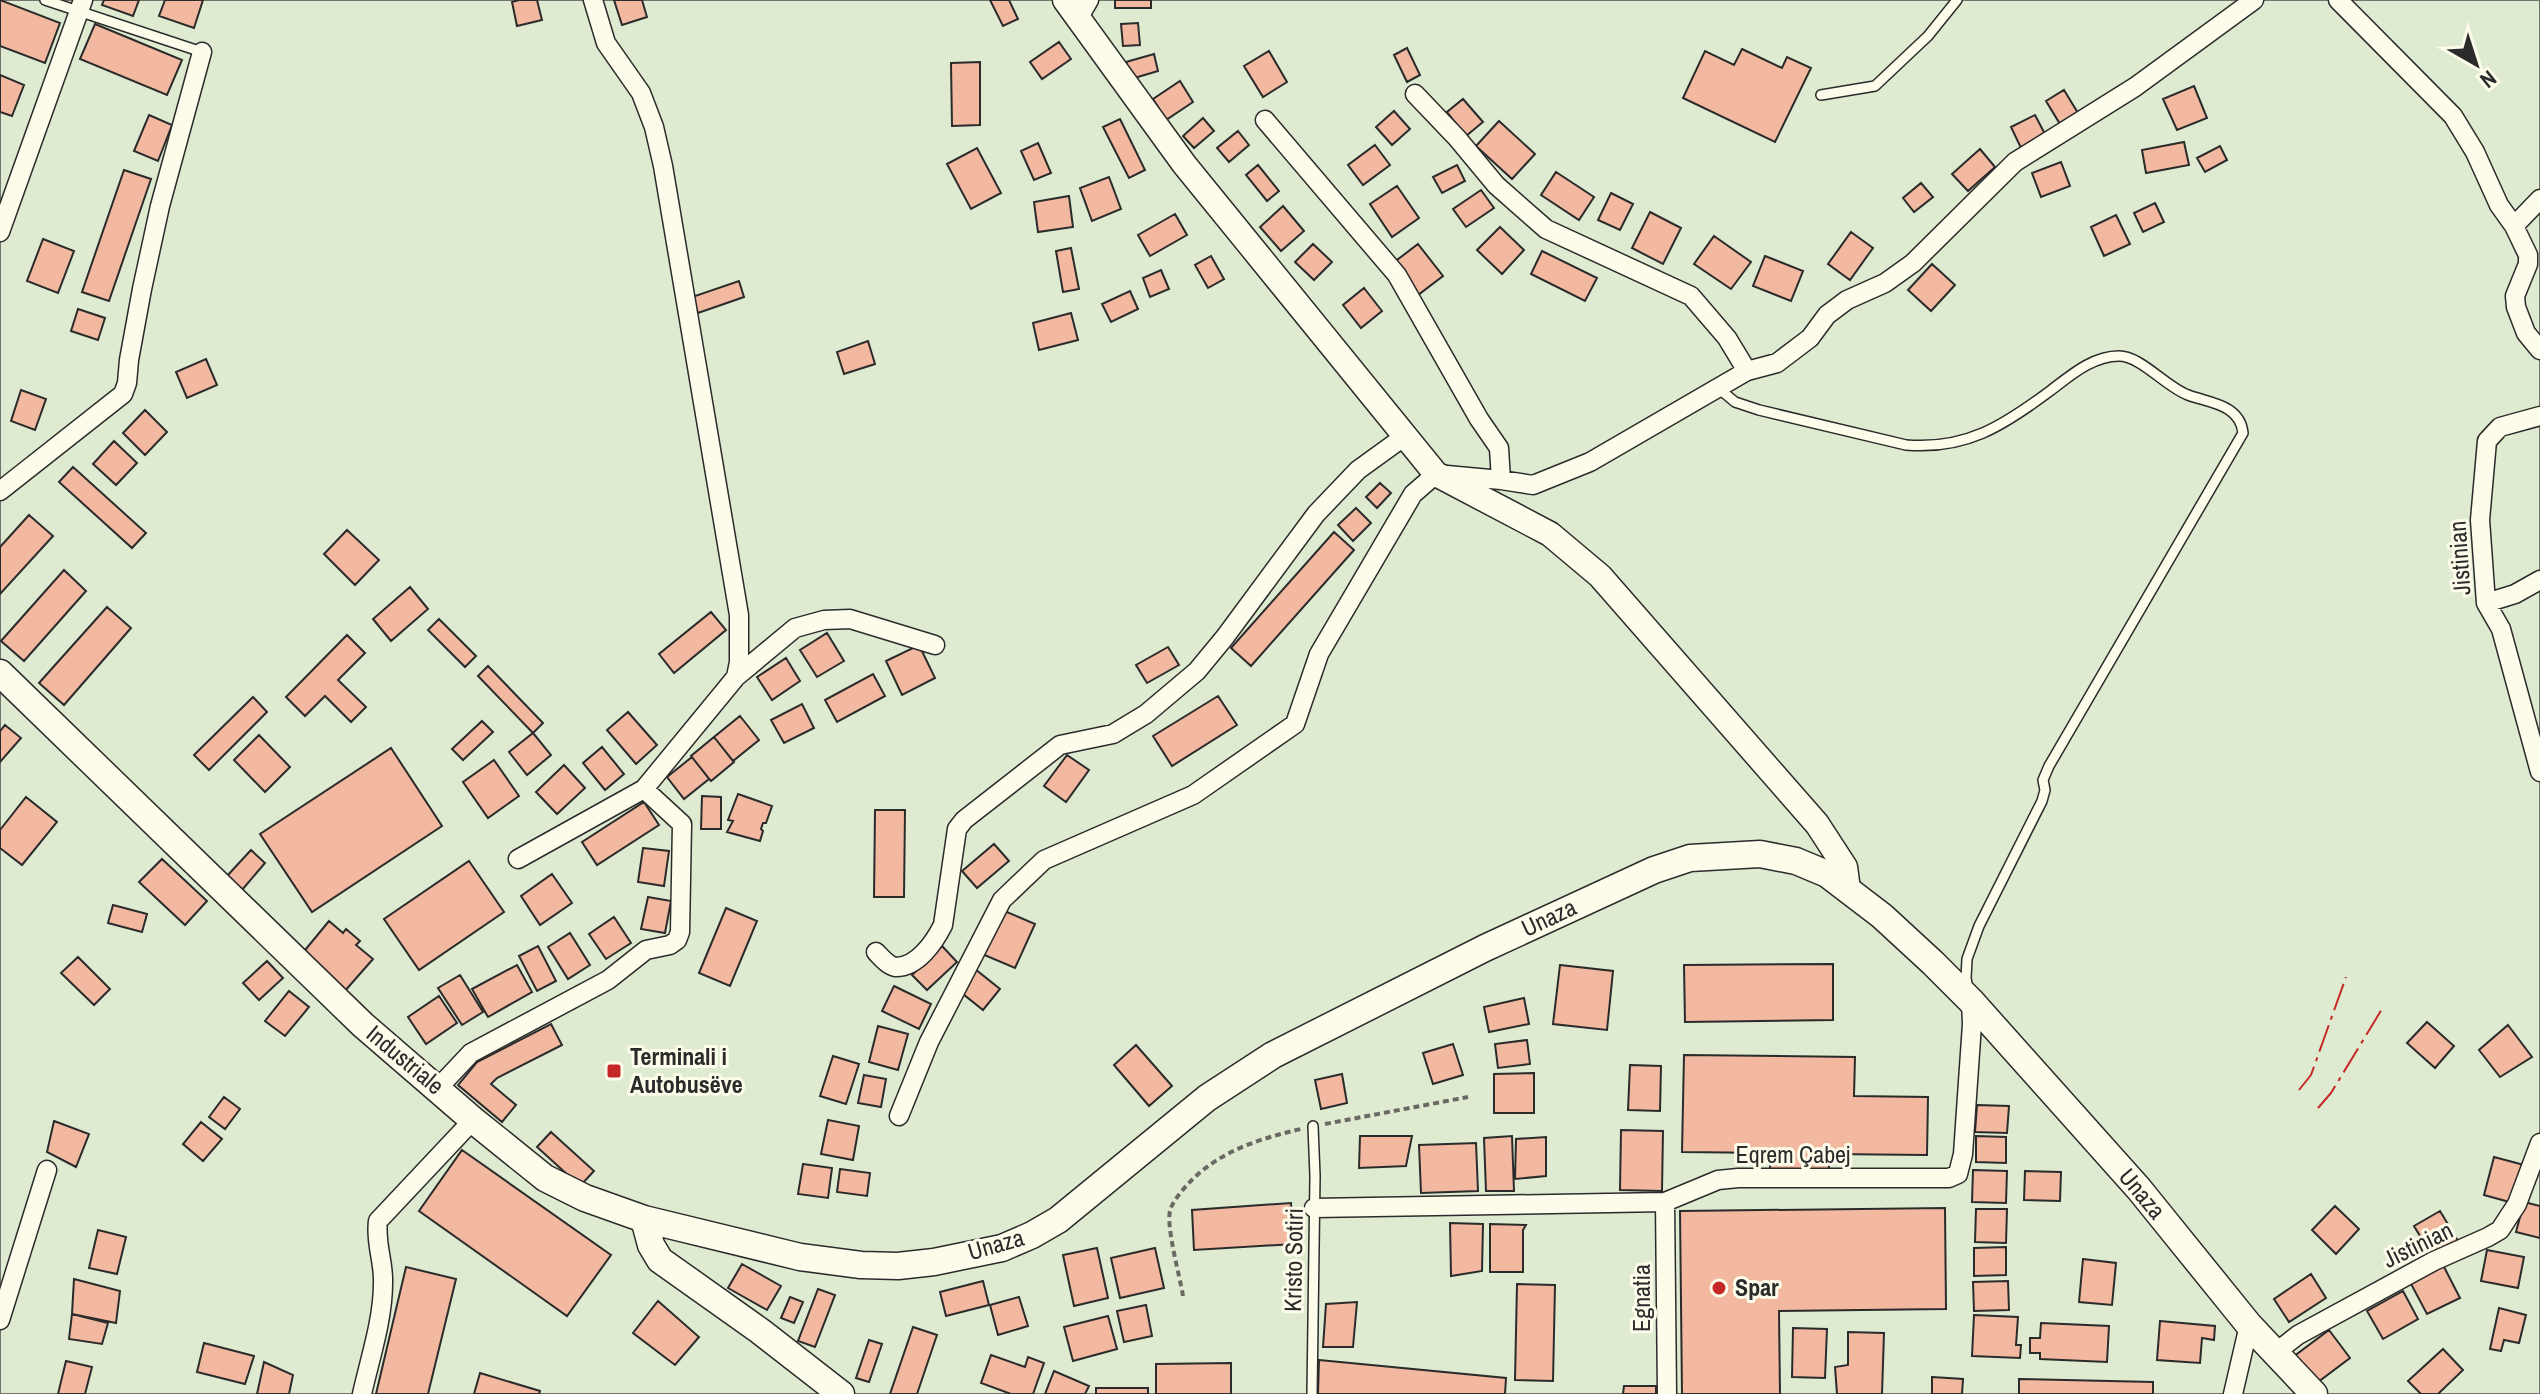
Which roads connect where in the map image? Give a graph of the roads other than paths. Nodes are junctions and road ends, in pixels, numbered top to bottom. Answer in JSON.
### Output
{"nodes":[{"id":1,"x":45,"y":0,"type":"edge"},
{"id":2,"x":593,"y":0,"type":"edge"},
{"id":3,"x":1957,"y":0,"type":"edge"},
{"id":4,"x":2254,"y":0,"type":"edge"},
{"id":5,"x":2338,"y":0,"type":"edge"},
{"id":6,"x":81,"y":6,"type":"edge"},
{"id":7,"x":1077,"y":6,"type":"edge"},
{"id":8,"x":202,"y":52,"type":"joint"},
{"id":9,"x":1415,"y":94,"type":"dead end"},
{"id":10,"x":1821,"y":95,"type":"dead end"},
{"id":11,"x":1265,"y":120,"type":"dead end"},
{"id":12,"x":2540,"y":199,"type":"edge"},
{"id":13,"x":2514,"y":226,"type":"junction"},
{"id":14,"x":0,"y":232,"type":"edge"},
{"id":15,"x":2540,"y":350,"type":"edge"},
{"id":16,"x":1747,"y":371,"type":"junction"},
{"id":17,"x":1717,"y":387,"type":"junction"},
{"id":18,"x":2540,"y":416,"type":"edge"},
{"id":19,"x":1405,"y":436,"type":"junction"},
{"id":20,"x":1436,"y":474,"type":"junction"},
{"id":21,"x":1501,"y":480,"type":"junction"},
{"id":22,"x":0,"y":491,"type":"edge"},
{"id":23,"x":2540,"y":580,"type":"edge"},
{"id":24,"x":2486,"y":603,"type":"junction"},
{"id":25,"x":935,"y":645,"type":"dead end"},
{"id":26,"x":0,"y":673,"type":"edge"},
{"id":27,"x":736,"y":677,"type":"junction"},
{"id":28,"x":2536,"y":749,"type":"edge"},
{"id":29,"x":2540,"y":772,"type":"edge"},
{"id":30,"x":644,"y":789,"type":"junction"},
{"id":31,"x":518,"y":859,"type":"dead end"},
{"id":32,"x":1848,"y":889,"type":"junction"},
{"id":33,"x":876,"y":952,"type":"dead end"},
{"id":34,"x":1971,"y":1001,"type":"junction"},
{"id":35,"x":438,"y":1088,"type":"junction"},
{"id":36,"x":899,"y":1116,"type":"dead end"},
{"id":37,"x":473,"y":1120,"type":"junction"},
{"id":38,"x":1313,"y":1126,"type":"road end"},
{"id":39,"x":2540,"y":1143,"type":"edge"},
{"id":40,"x":47,"y":1170,"type":"dead end"},
{"id":41,"x":1665,"y":1202,"type":"junction"},
{"id":42,"x":1314,"y":1208,"type":"junction"},
{"id":43,"x":644,"y":1219,"type":"junction"},
{"id":44,"x":0,"y":1320,"type":"edge"},
{"id":45,"x":2249,"y":1325,"type":"junction"},
{"id":46,"x":2275,"y":1353,"type":"junction"},
{"id":47,"x":362,"y":1394,"type":"edge"},
{"id":48,"x":841,"y":1394,"type":"edge"},
{"id":49,"x":1312,"y":1394,"type":"edge"},
{"id":50,"x":1667,"y":1394,"type":"edge"},
{"id":51,"x":2233,"y":1394,"type":"edge"},
{"id":52,"x":2314,"y":1394,"type":"edge"}],
"edges":[{"from":1,"to":6,"type":"lane"},
{"from":2,"to":27,"type":"street"},
{"from":3,"to":10,"type":"lane"},
{"from":4,"to":16,"type":"street"},
{"from":5,"to":13,"type":"street"},
{"from":6,"to":8,"type":"lane"},
{"from":6,"to":14,"type":"street"},
{"from":7,"to":19,"type":"street"},
{"from":8,"to":22,"type":"street"},
{"from":9,"to":16,"type":"street"},
{"from":11,"to":21,"type":"street"},
{"from":12,"to":13,"type":"street"},
{"from":13,"to":15,"type":"street"},
{"from":16,"to":17,"type":"street"},
{"from":17,"to":21,"type":"street"},
{"from":17,"to":34,"type":"lane"},
{"from":18,"to":24,"type":"street","name":"Jistinian"},
{"from":19,"to":20,"type":"street"},
{"from":19,"to":33,"type":"street"},
{"from":20,"to":21,"type":"street"},
{"from":20,"to":32,"type":"street"},
{"from":20,"to":36,"type":"street"},
{"from":23,"to":24,"type":"street"},
{"from":24,"to":28,"type":"street","name":"Jistinian"},
{"from":25,"to":27,"type":"street"},
{"from":26,"to":35,"type":"main road","name":"Industriale"},
{"from":27,"to":30,"type":"street"},
{"from":28,"to":29,"type":"street","name":"Jistinian"},
{"from":30,"to":31,"type":"street"},
{"from":30,"to":35,"type":"street"},
{"from":32,"to":34,"type":"main road","name":"Unaza"},
{"from":32,"to":43,"type":"main road","name":"Unaza"},
{"from":34,"to":41,"type":"street","name":"Eqrem Çabej"},
{"from":34,"to":45,"type":"main road","name":"Unaza"},
{"from":35,"to":37,"type":"main road","name":"Industriale"},
{"from":37,"to":43,"type":"main road","name":"Industriale"},
{"from":37,"to":47,"type":"street"},
{"from":38,"to":42,"type":"lane","name":"Kristo Sotiri"},
{"from":39,"to":46,"type":"street","name":"Jistinian"},
{"from":40,"to":44,"type":"street"},
{"from":41,"to":42,"type":"street","name":"Eqrem Çabej"},
{"from":41,"to":50,"type":"street","name":"Egnatia"},
{"from":42,"to":49,"type":"lane","name":"Kristo Sotiri"},
{"from":43,"to":48,"type":"main road"},
{"from":45,"to":46,"type":"main road","name":"Unaza"},
{"from":45,"to":51,"type":"street"},
{"from":46,"to":52,"type":"main road","name":"Unaza"}]}
